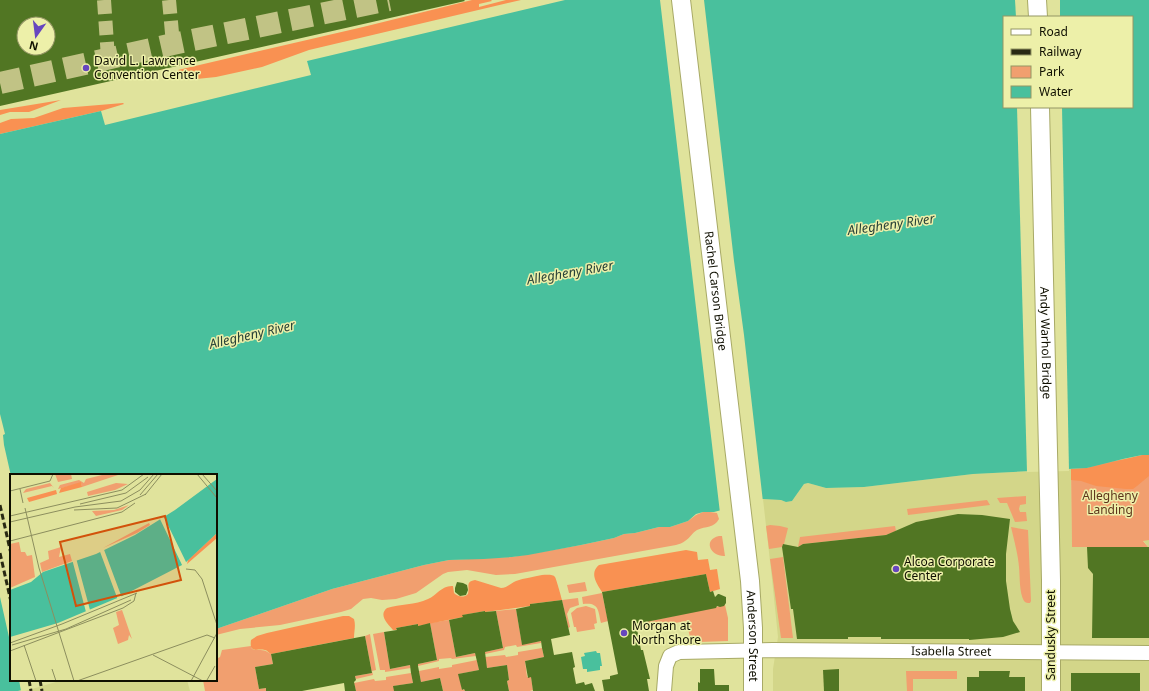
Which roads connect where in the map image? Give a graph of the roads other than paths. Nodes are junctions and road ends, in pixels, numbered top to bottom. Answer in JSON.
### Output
{"nodes":[{"id":1,"x":680,"y":0,"type":"edge"},
{"id":2,"x":1037,"y":0,"type":"edge"},
{"id":3,"x":1038,"y":16,"type":"edge"},
{"id":4,"x":1040,"y":108,"type":"edge"},
{"id":5,"x":1051,"y":580,"type":"joint"},
{"id":6,"x":750,"y":581,"type":"joint"},
{"id":7,"x":753,"y":650,"type":"junction"},
{"id":8,"x":1051,"y":652,"type":"junction"},
{"id":9,"x":1149,"y":653,"type":"edge"},
{"id":10,"x":664,"y":691,"type":"edge"},
{"id":11,"x":753,"y":691,"type":"edge"},
{"id":12,"x":1051,"y":691,"type":"edge"}],
"edges":[{"from":1,"to":6,"type":"street","name":"Rachel Carson Bridge"},
{"from":2,"to":3,"type":"street"},
{"from":4,"to":5,"type":"street","name":"Andy Warhol Bridge"},
{"from":5,"to":8,"type":"street","name":"Sandusky Street"},
{"from":6,"to":7,"type":"street","name":"Anderson Street"},
{"from":7,"to":8,"type":"street","name":"Isabella Street"},
{"from":7,"to":10,"type":"street","name":"Isabella Street"},
{"from":7,"to":11,"type":"street","name":"Anderson Street"},
{"from":8,"to":9,"type":"street","name":"Isabella Street"},
{"from":8,"to":12,"type":"street","name":"Sandusky Street"}]}
